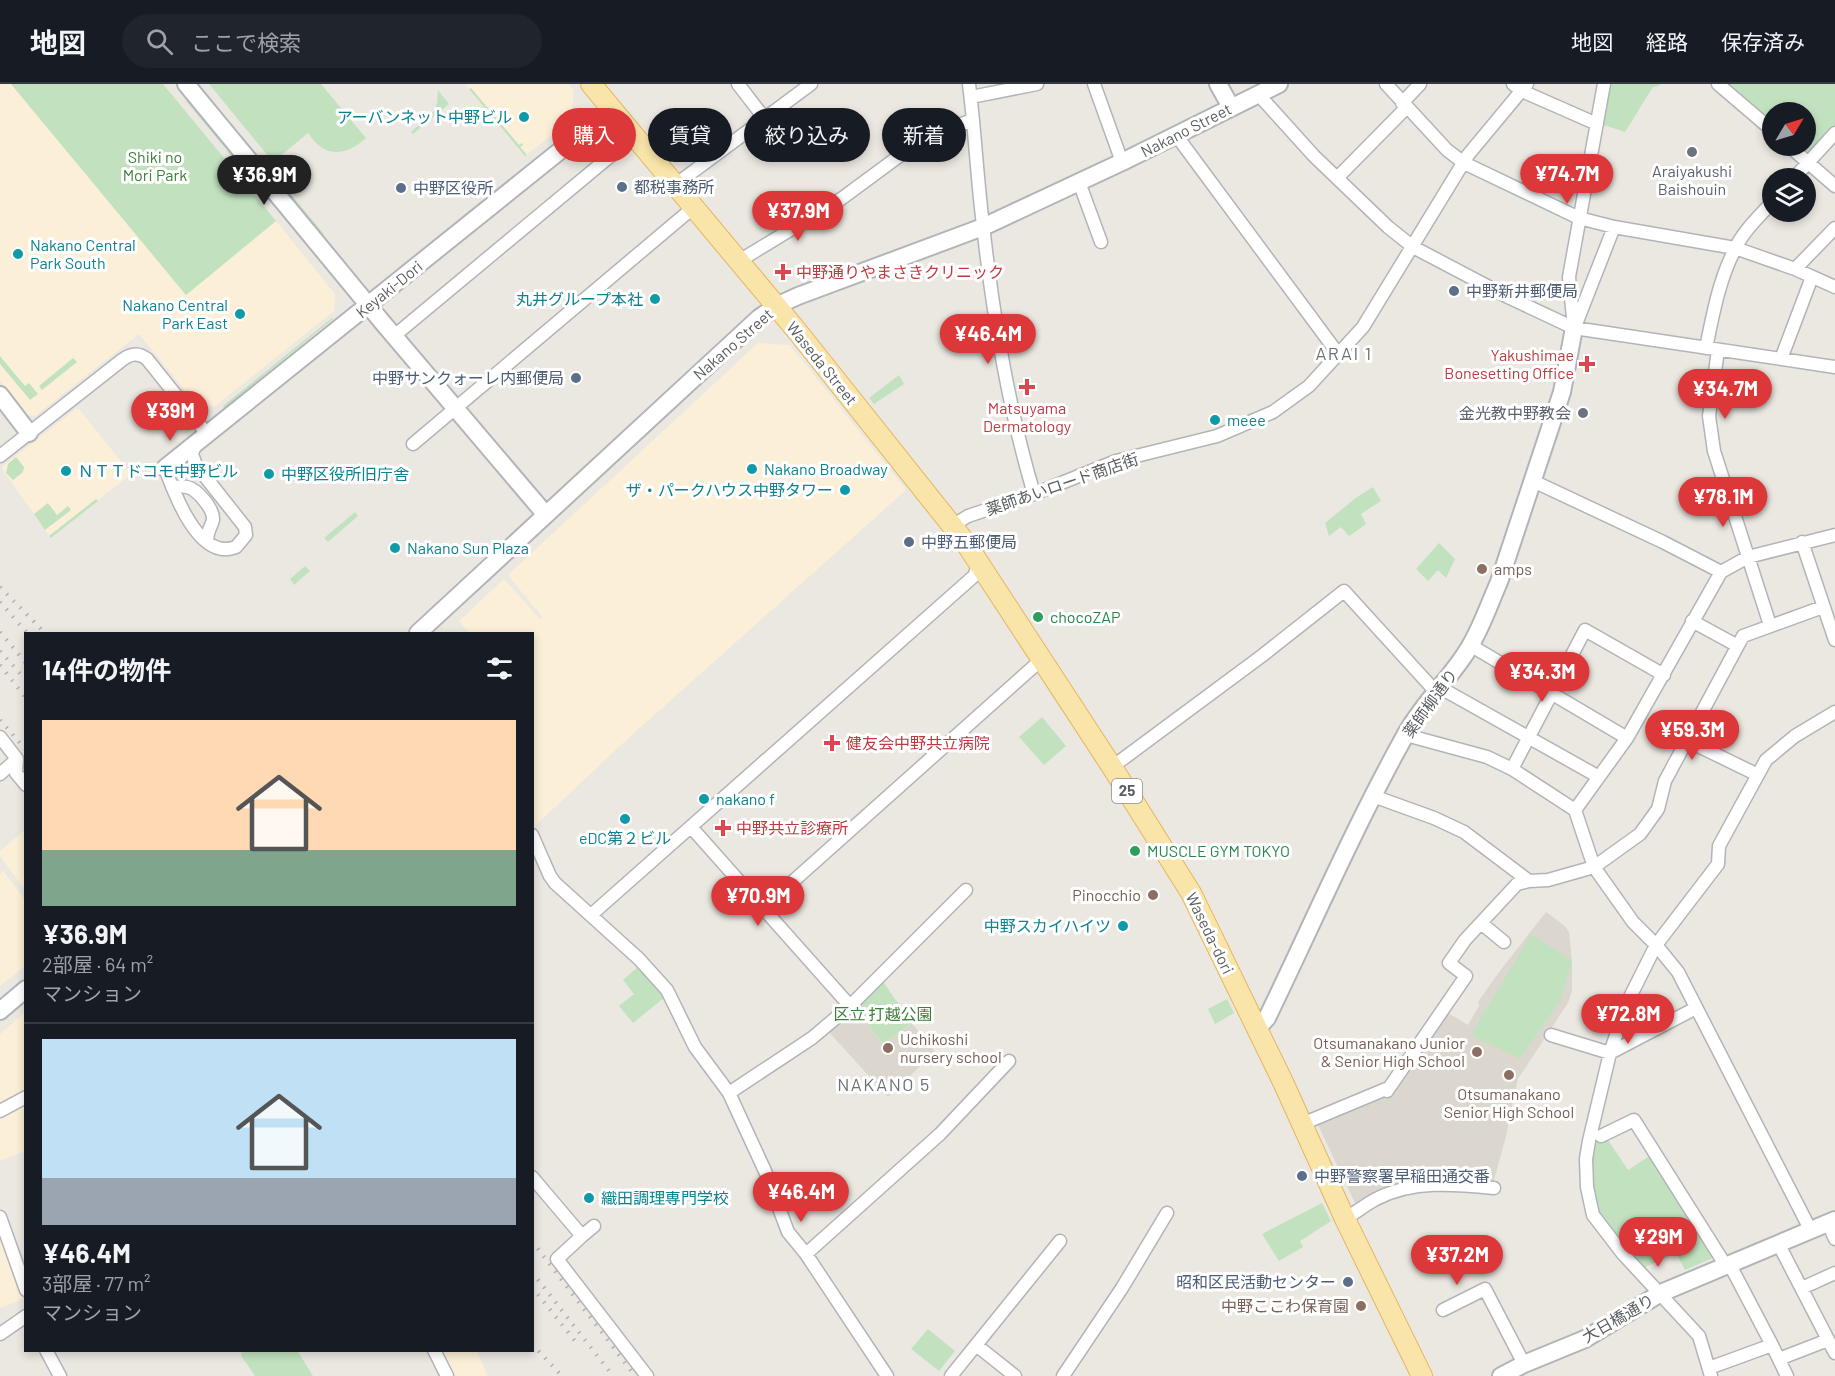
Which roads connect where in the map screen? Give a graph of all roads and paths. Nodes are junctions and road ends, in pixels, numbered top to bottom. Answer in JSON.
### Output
{"nodes":[{"id":1,"x":186,"y":84,"type":"edge"},
{"id":2,"x":591,"y":84,"type":"edge"},
{"id":3,"x":738,"y":84,"type":"edge"},
{"id":4,"x":812,"y":84,"type":"edge"},
{"id":5,"x":1036,"y":84,"type":"edge"},
{"id":6,"x":1094,"y":84,"type":"edge"},
{"id":7,"x":1218,"y":84,"type":"edge"},
{"id":8,"x":1279,"y":84,"type":"edge"},
{"id":9,"x":1386,"y":84,"type":"edge"},
{"id":10,"x":1420,"y":84,"type":"edge"},
{"id":11,"x":1604,"y":84,"type":"edge"},
{"id":12,"x":1718,"y":84,"type":"edge"},
{"id":13,"x":1521,"y":86,"type":"edge"},
{"id":14,"x":970,"y":90,"type":"edge"},
{"id":15,"x":1258,"y":94,"type":"junction"},
{"id":16,"x":1404,"y":105,"type":"junction"},
{"id":17,"x":1232,"y":107,"type":"junction"},
{"id":18,"x":611,"y":108,"type":"edge"},
{"id":19,"x":757,"y":108,"type":"edge"},
{"id":20,"x":780,"y":108,"type":"edge"},
{"id":21,"x":973,"y":120,"type":"junction"},
{"id":22,"x":1762,"y":122,"type":"edge"},
{"id":23,"x":1597,"y":124,"type":"junction"},
{"id":24,"x":1835,"y":133,"type":"edge"},
{"id":25,"x":744,"y":134,"type":"edge"},
{"id":26,"x":1176,"y":135,"type":"junction"},
{"id":27,"x":637,"y":139,"type":"joint"},
{"id":28,"x":1801,"y":156,"type":"edge"},
{"id":29,"x":552,"y":157,"type":"edge"},
{"id":30,"x":1122,"y":162,"type":"junction"},
{"id":31,"x":1808,"y":162,"type":"junction"},
{"id":32,"x":1464,"y":163,"type":"junction"},
{"id":33,"x":1803,"y":168,"type":"edge"},
{"id":34,"x":1338,"y":178,"type":"junction"},
{"id":35,"x":1079,"y":182,"type":"junction"},
{"id":36,"x":675,"y":185,"type":"junction"},
{"id":37,"x":1835,"y":186,"type":"edge"},
{"id":38,"x":694,"y":207,"type":"junction"},
{"id":39,"x":1762,"y":213,"type":"edge"},
{"id":40,"x":1580,"y":218,"type":"junction"},
{"id":41,"x":983,"y":227,"type":"junction"},
{"id":42,"x":1614,"y":227,"type":"junction"},
{"id":43,"x":1835,"y":228,"type":"edge"},
{"id":44,"x":1101,"y":242,"type":"dead end"},
{"id":45,"x":1413,"y":247,"type":"junction"},
{"id":46,"x":1735,"y":249,"type":"junction"},
{"id":47,"x":739,"y":261,"type":"junction"},
{"id":48,"x":1795,"y":269,"type":"junction"},
{"id":49,"x":1812,"y":277,"type":"junction"},
{"id":50,"x":1835,"y":287,"type":"edge"},
{"id":51,"x":369,"y":305,"type":"junction"},
{"id":52,"x":776,"y":306,"type":"junction"},
{"id":53,"x":1574,"y":328,"type":"junction"},
{"id":54,"x":394,"y":336,"type":"junction"},
{"id":55,"x":1712,"y":349,"type":"junction"},
{"id":56,"x":1339,"y":355,"type":"junction"},
{"id":57,"x":1780,"y":359,"type":"junction"},
{"id":58,"x":1835,"y":367,"type":"edge"},
{"id":59,"x":0,"y":395,"type":"edge"},
{"id":60,"x":455,"y":409,"type":"junction"},
{"id":61,"x":1189,"y":431,"type":"dead end"},
{"id":62,"x":29,"y":433,"type":"junction"},
{"id":63,"x":202,"y":438,"type":"junction"},
{"id":64,"x":413,"y":444,"type":"dead end"},
{"id":65,"x":1193,"y":444,"type":"junction"},
{"id":66,"x":0,"y":456,"type":"edge"},
{"id":67,"x":165,"y":468,"type":"joint"},
{"id":68,"x":1533,"y":481,"type":"junction"},
{"id":69,"x":172,"y":487,"type":"junction"},
{"id":70,"x":1035,"y":494,"type":"junction"},
{"id":71,"x":546,"y":515,"type":"junction"},
{"id":72,"x":952,"y":526,"type":"junction"},
{"id":73,"x":1835,"y":535,"type":"edge"},
{"id":74,"x":1802,"y":542,"type":"junction"},
{"id":75,"x":208,"y":543,"type":"junction"},
{"id":76,"x":1748,"y":557,"type":"junction"},
{"id":77,"x":979,"y":564,"type":"junction"},
{"id":78,"x":1720,"y":572,"type":"junction"},
{"id":79,"x":1823,"y":608,"type":"junction"},
{"id":80,"x":1692,"y":621,"type":"junction"},
{"id":81,"x":1770,"y":625,"type":"junction"},
{"id":82,"x":419,"y":632,"type":"edge"},
{"id":83,"x":1835,"y":640,"type":"edge"},
{"id":84,"x":1470,"y":645,"type":"junction"},
{"id":85,"x":1736,"y":645,"type":"junction"},
{"id":86,"x":1041,"y":660,"type":"junction"},
{"id":87,"x":1664,"y":675,"type":"junction"},
{"id":88,"x":1437,"y":690,"type":"junction"},
{"id":89,"x":1553,"y":693,"type":"junction"},
{"id":90,"x":1835,"y":712,"type":"edge"},
{"id":91,"x":1406,"y":735,"type":"junction"},
{"id":92,"x":0,"y":737,"type":"edge"},
{"id":93,"x":1530,"y":738,"type":"junction"},
{"id":94,"x":1627,"y":738,"type":"junction"},
{"id":95,"x":1686,"y":740,"type":"junction"},
{"id":96,"x":17,"y":759,"type":"junction"},
{"id":97,"x":1112,"y":766,"type":"junction"},
{"id":98,"x":1512,"y":770,"type":"junction"},
{"id":99,"x":0,"y":774,"type":"edge"},
{"id":100,"x":1758,"y":775,"type":"junction"},
{"id":101,"x":1599,"y":777,"type":"junction"},
{"id":102,"x":24,"y":783,"type":"edge"},
{"id":103,"x":1373,"y":796,"type":"junction"},
{"id":104,"x":1575,"y":810,"type":"junction"},
{"id":105,"x":691,"y":827,"type":"junction"},
{"id":106,"x":534,"y":840,"type":"edge"},
{"id":107,"x":1594,"y":867,"type":"junction"},
{"id":108,"x":1529,"y":881,"type":"junction"},
{"id":109,"x":966,"y":890,"type":"dead end"},
{"id":110,"x":762,"y":909,"type":"junction"},
{"id":111,"x":591,"y":915,"type":"junction"},
{"id":112,"x":1481,"y":923,"type":"junction"},
{"id":113,"x":1504,"y":942,"type":"dead end"},
{"id":114,"x":1656,"y":945,"type":"junction"},
{"id":115,"x":24,"y":991,"type":"edge"},
{"id":116,"x":850,"y":1006,"type":"junction"},
{"id":117,"x":1696,"y":1008,"type":"junction"},
{"id":118,"x":0,"y":1011,"type":"edge"},
{"id":119,"x":1257,"y":1029,"type":"junction"},
{"id":120,"x":1551,"y":1035,"type":"dead end"},
{"id":121,"x":1610,"y":1053,"type":"junction"},
{"id":122,"x":1009,"y":1061,"type":"dead end"},
{"id":123,"x":729,"y":1093,"type":"junction"},
{"id":124,"x":24,"y":1098,"type":"edge"},
{"id":125,"x":0,"y":1111,"type":"edge"},
{"id":126,"x":1302,"y":1124,"type":"junction"},
{"id":127,"x":1595,"y":1139,"type":"junction"},
{"id":128,"x":534,"y":1179,"type":"edge"},
{"id":129,"x":1494,"y":1188,"type":"dead end"},
{"id":130,"x":1167,"y":1213,"type":"dead end"},
{"id":131,"x":0,"y":1217,"type":"edge"},
{"id":132,"x":1345,"y":1219,"type":"junction"},
{"id":133,"x":1831,"y":1222,"type":"edge"},
{"id":134,"x":594,"y":1226,"type":"dead end"},
{"id":135,"x":1810,"y":1229,"type":"junction"},
{"id":136,"x":582,"y":1236,"type":"junction"},
{"id":137,"x":1835,"y":1239,"type":"edge"},
{"id":138,"x":1060,"y":1241,"type":"dead end"},
{"id":139,"x":1779,"y":1245,"type":"junction"},
{"id":140,"x":806,"y":1254,"type":"junction"},
{"id":141,"x":1728,"y":1266,"type":"junction"},
{"id":142,"x":1835,"y":1273,"type":"edge"},
{"id":143,"x":24,"y":1286,"type":"edge"},
{"id":144,"x":1802,"y":1287,"type":"junction"},
{"id":145,"x":1661,"y":1293,"type":"junction"},
{"id":146,"x":1443,"y":1310,"type":"dead end"},
{"id":147,"x":24,"y":1317,"type":"edge"},
{"id":148,"x":0,"y":1334,"type":"edge"},
{"id":149,"x":1828,"y":1340,"type":"junction"},
{"id":150,"x":976,"y":1345,"type":"junction"},
{"id":151,"x":1772,"y":1345,"type":"junction"},
{"id":152,"x":47,"y":1352,"type":"edge"},
{"id":153,"x":435,"y":1352,"type":"edge"},
{"id":154,"x":1835,"y":1353,"type":"edge"},
{"id":155,"x":1779,"y":1359,"type":"junction"},
{"id":156,"x":1524,"y":1364,"type":"junction"},
{"id":157,"x":1710,"y":1372,"type":"edge"},
{"id":158,"x":446,"y":1375,"type":"edge"},
{"id":159,"x":60,"y":1376,"type":"edge"},
{"id":160,"x":647,"y":1376,"type":"edge"},
{"id":161,"x":887,"y":1376,"type":"edge"},
{"id":162,"x":951,"y":1376,"type":"edge"},
{"id":163,"x":1015,"y":1376,"type":"edge"},
{"id":164,"x":1064,"y":1376,"type":"edge"},
{"id":165,"x":1422,"y":1376,"type":"edge"},
{"id":166,"x":1501,"y":1376,"type":"edge"},
{"id":167,"x":1788,"y":1376,"type":"edge"}],
"edges":[{"from":1,"to":51,"type":"street"},
{"from":2,"to":18,"type":"main road","number":"25"},
{"from":3,"to":19,"type":"street"},
{"from":4,"to":20,"type":"street"},
{"from":5,"to":14,"type":"street"},
{"from":6,"to":30,"type":"street"},
{"from":7,"to":17,"type":"street"},
{"from":8,"to":15,"type":"street","name":"Nakano Street"},
{"from":9,"to":16,"type":"street"},
{"from":10,"to":16,"type":"street"},
{"from":11,"to":23,"type":"street"},
{"from":12,"to":22,"type":"street"},
{"from":13,"to":23,"type":"street"},
{"from":13,"to":32,"type":"street","name":"薬師あいロード商店街"},
{"from":14,"to":21,"type":"street"},
{"from":15,"to":17,"type":"street","name":"Nakano Street"},
{"from":15,"to":34,"type":"street"},
{"from":16,"to":32,"type":"street"},
{"from":16,"to":34,"type":"street"},
{"from":17,"to":26,"type":"street","name":"Nakano Street"},
{"from":21,"to":41,"type":"street"},
{"from":21,"to":47,"type":"street"},
{"from":23,"to":40,"type":"street"},
{"from":24,"to":31,"type":"street"},
{"from":25,"to":36,"type":"street"},
{"from":26,"to":30,"type":"street","name":"Nakano Street"},
{"from":26,"to":56,"type":"street"},
{"from":27,"to":36,"type":"main road","number":"25"},
{"from":27,"to":54,"type":"street"},
{"from":28,"to":31,"type":"street"},
{"from":29,"to":51,"type":"street","name":"Keyaki-Dori"},
{"from":30,"to":35,"type":"street","name":"Nakano Street"},
{"from":31,"to":33,"type":"street"},
{"from":31,"to":37,"type":"street"},
{"from":32,"to":40,"type":"street"},
{"from":32,"to":45,"type":"street","name":"薬師あいロード商店街"},
{"from":34,"to":45,"type":"street"},
{"from":35,"to":41,"type":"street","name":"Nakano Street"},
{"from":35,"to":44,"type":"street"},
{"from":36,"to":38,"type":"main road","number":"25"},
{"from":38,"to":47,"type":"main road","name":"Waseda Street","number":"25"},
{"from":38,"to":60,"type":"street"},
{"from":39,"to":46,"type":"street"},
{"from":40,"to":42,"type":"street"},
{"from":40,"to":53,"type":"street"},
{"from":41,"to":52,"type":"street","name":"Nakano Street"},
{"from":41,"to":70,"type":"street"},
{"from":42,"to":46,"type":"street"},
{"from":42,"to":53,"type":"street"},
{"from":43,"to":48,"type":"street"},
{"from":45,"to":53,"type":"street"},
{"from":45,"to":56,"type":"street","name":"薬師あいロード商店街"},
{"from":46,"to":48,"type":"street"},
{"from":46,"to":55,"type":"street"},
{"from":47,"to":52,"type":"main road","name":"Waseda Street","number":"25"},
{"from":48,"to":49,"type":"street"},
{"from":49,"to":50,"type":"street"},
{"from":49,"to":57,"type":"street"},
{"from":51,"to":54,"type":"street"},
{"from":51,"to":63,"type":"street","name":"Keyaki-Dori"},
{"from":52,"to":71,"type":"street","name":"Nakano Street"},
{"from":52,"to":72,"type":"main road","name":"Waseda Street","number":"25"},
{"from":53,"to":55,"type":"street"},
{"from":53,"to":68,"type":"street","name":"薬師柳通り"},
{"from":54,"to":60,"type":"street"},
{"from":55,"to":57,"type":"street"},
{"from":55,"to":76,"type":"street"},
{"from":56,"to":65,"type":"street","name":"薬師あいロード商店街"},
{"from":57,"to":58,"type":"street"},
{"from":59,"to":62,"type":"street"},
{"from":60,"to":64,"type":"street"},
{"from":60,"to":71,"type":"street"},
{"from":61,"to":65,"type":"street"},
{"from":62,"to":63,"type":"street"},
{"from":62,"to":66,"type":"street"},
{"from":63,"to":67,"type":"street","name":"Keyaki-Dori"},
{"from":63,"to":75,"type":"street"},
{"from":65,"to":70,"type":"street","name":"薬師あいロード商店街"},
{"from":67,"to":69,"type":"street"},
{"from":68,"to":78,"type":"street"},
{"from":68,"to":84,"type":"street","name":"薬師柳通り"},
{"from":69,"to":75,"type":"street"},
{"from":69,"to":75,"type":"street"},
{"from":70,"to":72,"type":"street","name":"薬師あいロード商店街"},
{"from":71,"to":82,"type":"street","name":"Nakano Street"},
{"from":72,"to":77,"type":"main road","name":"Waseda-dori","number":"25"},
{"from":73,"to":74,"type":"street"},
{"from":74,"to":76,"type":"street"},
{"from":74,"to":79,"type":"street"},
{"from":76,"to":78,"type":"street"},
{"from":76,"to":81,"type":"street"},
{"from":77,"to":86,"type":"main road","name":"Waseda-dori","number":"25"},
{"from":77,"to":105,"type":"street"},
{"from":78,"to":80,"type":"street"},
{"from":79,"to":81,"type":"street"},
{"from":79,"to":83,"type":"street"},
{"from":80,"to":85,"type":"street"},
{"from":80,"to":87,"type":"street"},
{"from":81,"to":85,"type":"street"},
{"from":84,"to":88,"type":"street","name":"薬師柳通り"},
{"from":84,"to":89,"type":"street"},
{"from":85,"to":95,"type":"street"},
{"from":86,"to":97,"type":"main road","name":"Waseda-dori","number":"25"},
{"from":86,"to":110,"type":"street"},
{"from":87,"to":89,"type":"street"},
{"from":87,"to":94,"type":"street"},
{"from":88,"to":91,"type":"street","name":"薬師柳通り"},
{"from":88,"to":93,"type":"street"},
{"from":88,"to":97,"type":"street"},
{"from":89,"to":93,"type":"street"},
{"from":89,"to":94,"type":"street"},
{"from":90,"to":100,"type":"street"},
{"from":91,"to":98,"type":"street"},
{"from":91,"to":103,"type":"street","name":"薬師柳通り"},
{"from":92,"to":96,"type":"street"},
{"from":93,"to":98,"type":"street"},
{"from":93,"to":101,"type":"street"},
{"from":94,"to":101,"type":"street"},
{"from":95,"to":100,"type":"street"},
{"from":95,"to":107,"type":"street"},
{"from":96,"to":99,"type":"street"},
{"from":96,"to":102,"type":"street"},
{"from":97,"to":119,"type":"main road","name":"Waseda-dori","number":"25"},
{"from":98,"to":104,"type":"street"},
{"from":100,"to":114,"type":"street"},
{"from":101,"to":104,"type":"street"},
{"from":103,"to":108,"type":"street"},
{"from":103,"to":119,"type":"street","name":"薬師柳通り"},
{"from":104,"to":107,"type":"street"},
{"from":105,"to":110,"type":"street"},
{"from":105,"to":111,"type":"street"},
{"from":106,"to":111,"type":"street"},
{"from":107,"to":108,"type":"street"},
{"from":107,"to":114,"type":"street"},
{"from":108,"to":112,"type":"street"},
{"from":109,"to":116,"type":"street"},
{"from":110,"to":116,"type":"street"},
{"from":111,"to":123,"type":"street"},
{"from":112,"to":113,"type":"street"},
{"from":112,"to":126,"type":"street"},
{"from":114,"to":117,"type":"street"},
{"from":114,"to":121,"type":"street"},
{"from":115,"to":118,"type":"street"},
{"from":116,"to":123,"type":"street"},
{"from":117,"to":121,"type":"street"},
{"from":117,"to":135,"type":"street"},
{"from":119,"to":126,"type":"main road","name":"Waseda-dori","number":"25"},
{"from":120,"to":121,"type":"street"},
{"from":121,"to":127,"type":"street"},
{"from":122,"to":140,"type":"street"},
{"from":123,"to":140,"type":"street"},
{"from":124,"to":125,"type":"street"},
{"from":126,"to":132,"type":"main road","name":"Waseda-dori","number":"25"},
{"from":127,"to":141,"type":"street"},
{"from":127,"to":145,"type":"street"},
{"from":128,"to":136,"type":"street"},
{"from":129,"to":132,"type":"street"},
{"from":130,"to":164,"type":"street"},
{"from":131,"to":143,"type":"street"},
{"from":132,"to":165,"type":"main road","name":"Waseda-dori","number":"25"},
{"from":133,"to":135,"type":"street","name":"大日橋通り"},
{"from":133,"to":137,"type":"street"},
{"from":134,"to":136,"type":"street"},
{"from":135,"to":139,"type":"street","name":"大日橋通り"},
{"from":136,"to":160,"type":"street"},
{"from":138,"to":150,"type":"street"},
{"from":139,"to":141,"type":"street","name":"大日橋通り"},
{"from":139,"to":144,"type":"street"},
{"from":140,"to":161,"type":"street"},
{"from":141,"to":145,"type":"street","name":"大日橋通り"},
{"from":141,"to":151,"type":"street"},
{"from":142,"to":144,"type":"street"},
{"from":144,"to":149,"type":"street"},
{"from":145,"to":156,"type":"street","name":"大日橋通り"},
{"from":145,"to":157,"type":"street"},
{"from":146,"to":156,"type":"street"},
{"from":147,"to":148,"type":"street"},
{"from":149,"to":154,"type":"street"},
{"from":149,"to":155,"type":"street"},
{"from":150,"to":162,"type":"street"},
{"from":150,"to":163,"type":"street"},
{"from":151,"to":155,"type":"street"},
{"from":151,"to":157,"type":"street"},
{"from":152,"to":159,"type":"street"},
{"from":153,"to":158,"type":"street"},
{"from":155,"to":167,"type":"street"},
{"from":156,"to":166,"type":"street","name":"大日橋通り"}]}
